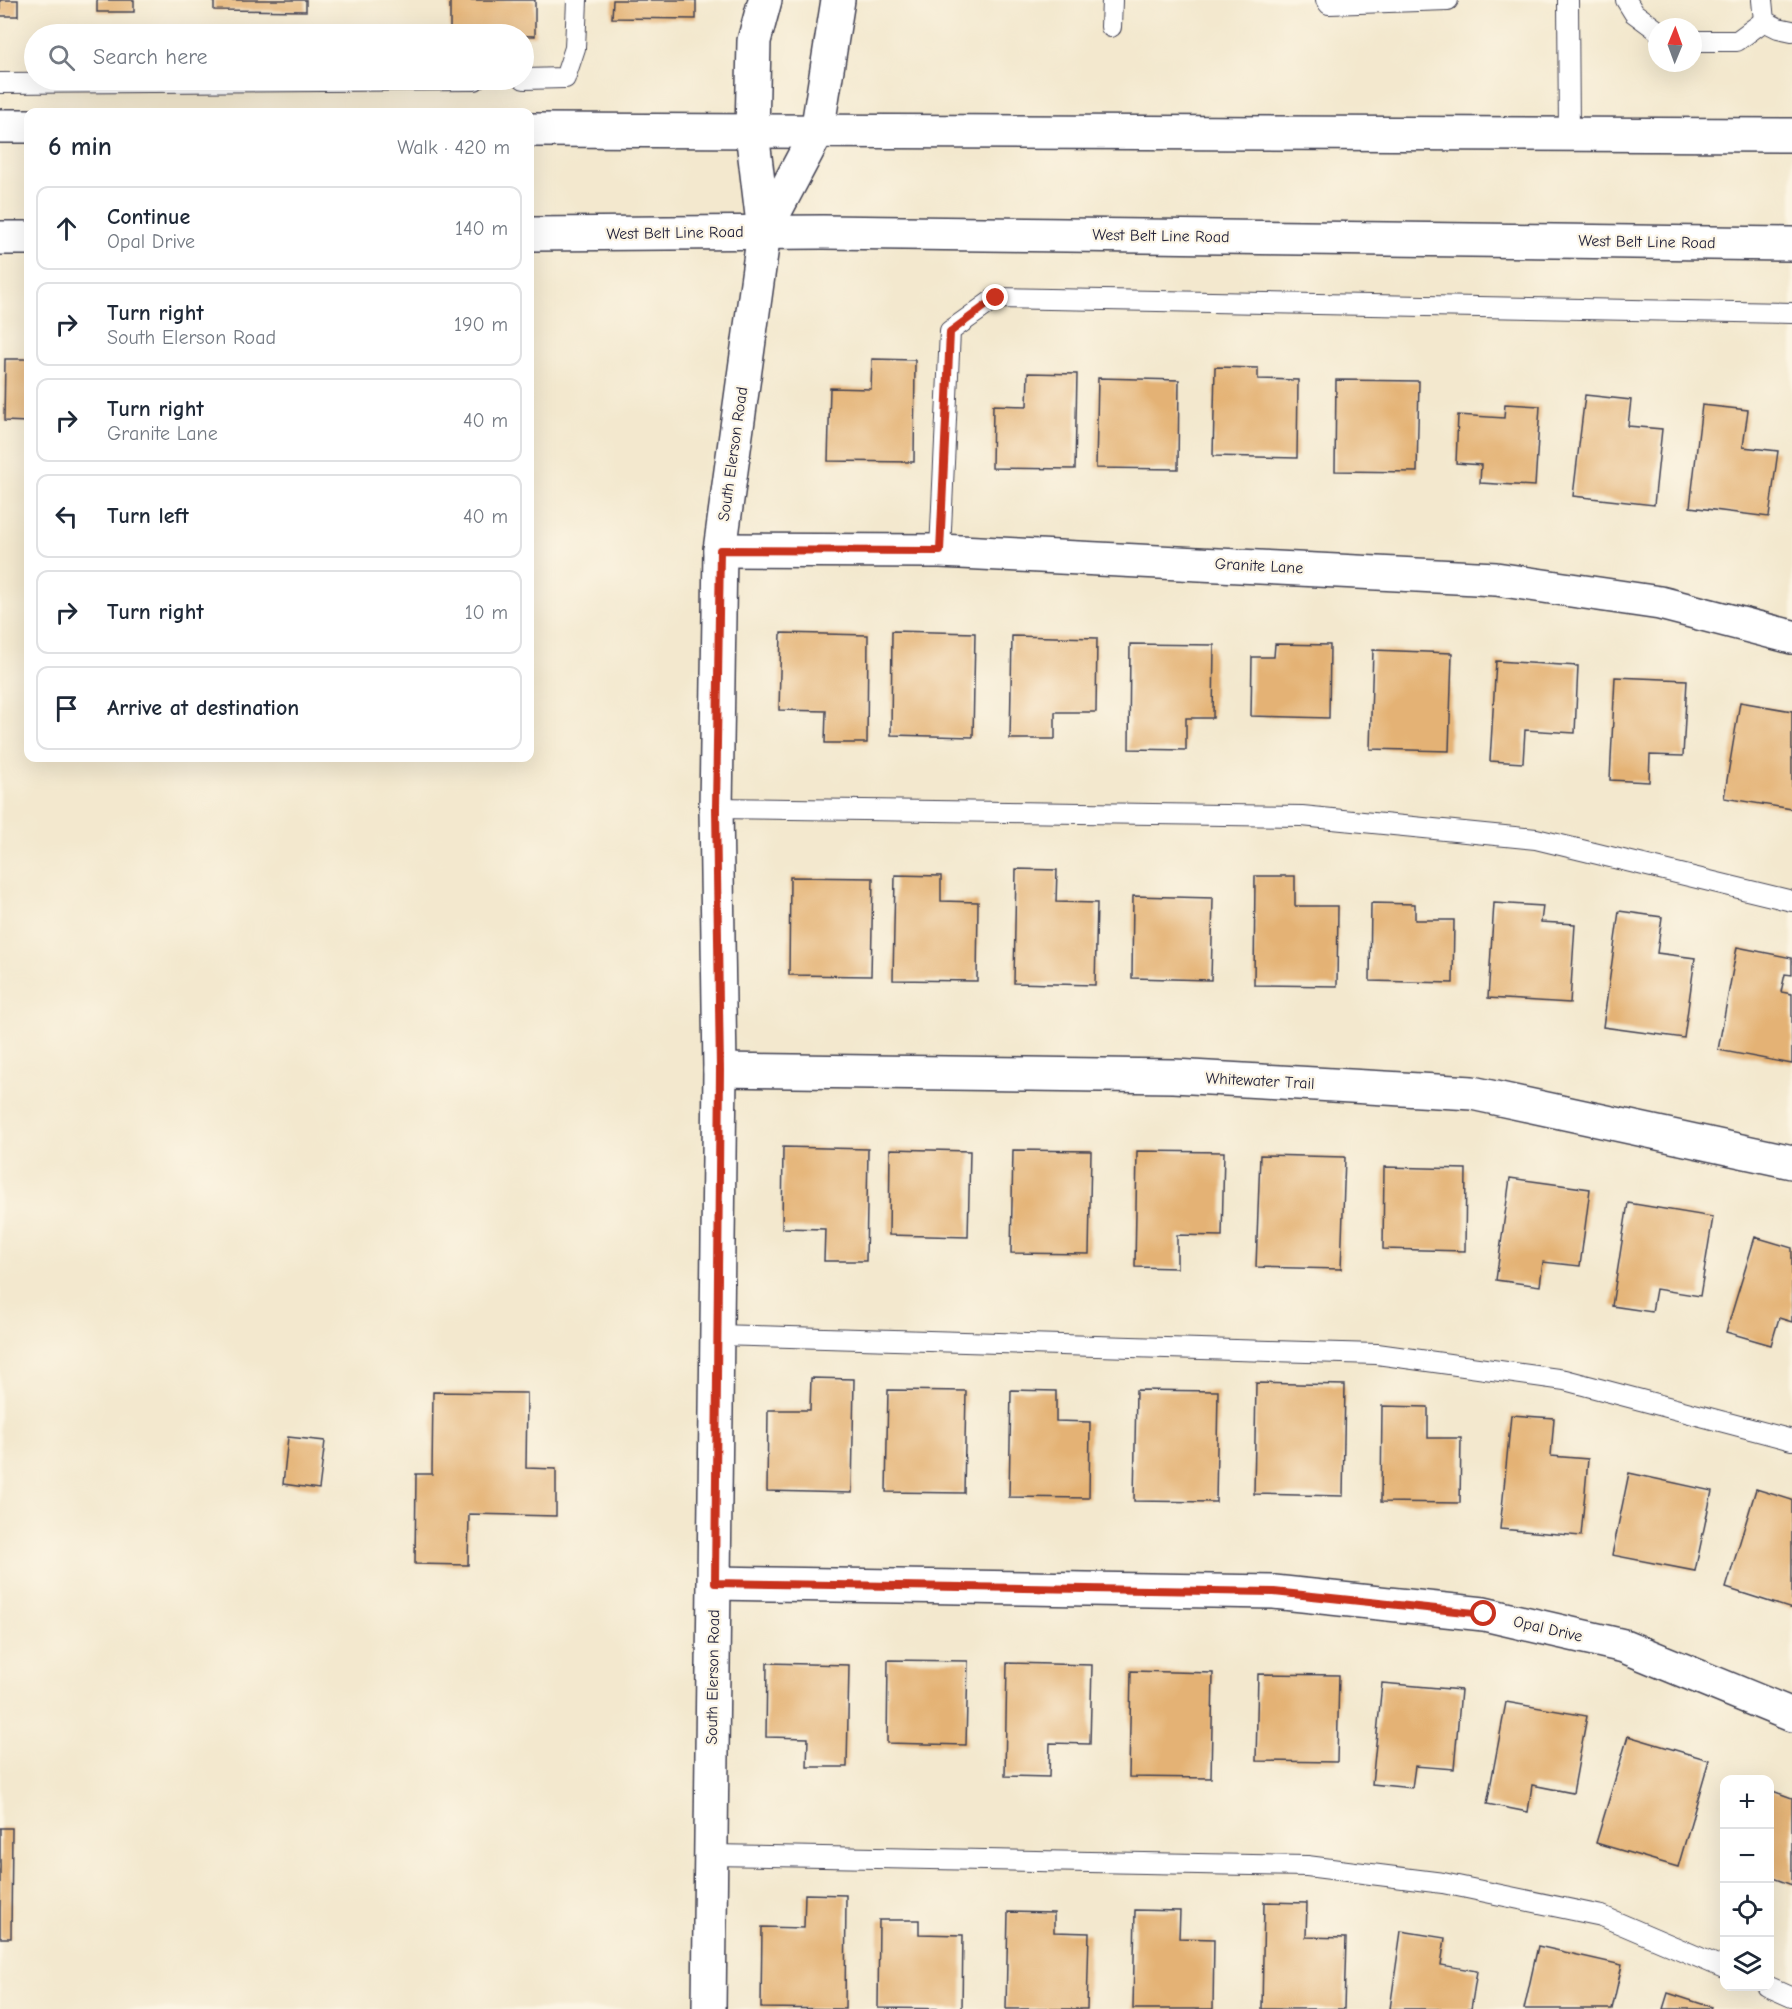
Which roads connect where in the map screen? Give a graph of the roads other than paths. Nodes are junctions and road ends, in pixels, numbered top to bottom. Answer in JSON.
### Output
{"nodes":[{"id":1,"x":577,"y":0,"type":"edge"},
{"id":2,"x":765,"y":0,"type":"edge"},
{"id":3,"x":838,"y":0,"type":"edge"},
{"id":4,"x":1112,"y":0,"type":"edge"},
{"id":5,"x":1326,"y":0,"type":"edge"},
{"id":6,"x":1448,"y":0,"type":"edge"},
{"id":7,"x":1568,"y":0,"type":"edge"},
{"id":8,"x":1626,"y":0,"type":"edge"},
{"id":9,"x":1762,"y":0,"type":"edge"},
{"id":10,"x":1764,"y":21,"type":"junction"},
{"id":11,"x":1648,"y":24,"type":"edge"},
{"id":12,"x":1111,"y":27,"type":"dead end"},
{"id":13,"x":1792,"y":31,"type":"edge"},
{"id":14,"x":1702,"y":41,"type":"edge"},
{"id":15,"x":534,"y":79,"type":"edge"},
{"id":16,"x":0,"y":83,"type":"edge"},
{"id":17,"x":24,"y":83,"type":"edge"},
{"id":18,"x":0,"y":126,"type":"edge"},
{"id":19,"x":24,"y":126,"type":"edge"},
{"id":20,"x":534,"y":130,"type":"edge"},
{"id":21,"x":752,"y":132,"type":"junction"},
{"id":22,"x":817,"y":132,"type":"junction"},
{"id":23,"x":1569,"y":135,"type":"junction"},
{"id":24,"x":1792,"y":135,"type":"edge"},
{"id":25,"x":764,"y":232,"type":"junction"},
{"id":26,"x":534,"y":234,"type":"edge"},
{"id":27,"x":0,"y":238,"type":"edge"},
{"id":28,"x":24,"y":238,"type":"edge"},
{"id":29,"x":1792,"y":244,"type":"edge"},
{"id":30,"x":1792,"y":313,"type":"edge"},
{"id":31,"x":720,"y":550,"type":"junction"},
{"id":32,"x":940,"y":551,"type":"junction"},
{"id":33,"x":1792,"y":637,"type":"edge"},
{"id":34,"x":716,"y":808,"type":"junction"},
{"id":35,"x":1792,"y":901,"type":"edge"},
{"id":36,"x":720,"y":1070,"type":"junction"},
{"id":37,"x":1792,"y":1162,"type":"edge"},
{"id":38,"x":717,"y":1335,"type":"junction"},
{"id":39,"x":1792,"y":1440,"type":"edge"},
{"id":40,"x":715,"y":1583,"type":"junction"},
{"id":41,"x":1792,"y":1715,"type":"edge"},
{"id":42,"x":711,"y":1855,"type":"junction"},
{"id":43,"x":1720,"y":1966,"type":"edge"},
{"id":44,"x":1774,"y":1989,"type":"edge"},
{"id":45,"x":1792,"y":1997,"type":"edge"},
{"id":46,"x":709,"y":2009,"type":"edge"}],
"edges":[{"from":1,"to":15,"type":"lane"},
{"from":2,"to":21,"type":"street"},
{"from":3,"to":22,"type":"street"},
{"from":4,"to":12,"type":"lane"},
{"from":5,"to":6,"type":"lane"},
{"from":7,"to":23,"type":"lane"},
{"from":8,"to":11,"type":"lane"},
{"from":9,"to":10,"type":"lane"},
{"from":10,"to":13,"type":"lane"},
{"from":10,"to":14,"type":"lane"},
{"from":16,"to":17,"type":"lane"},
{"from":18,"to":19,"type":"street"},
{"from":20,"to":21,"type":"street"},
{"from":21,"to":22,"type":"street"},
{"from":21,"to":25,"type":"street"},
{"from":22,"to":23,"type":"street"},
{"from":22,"to":25,"type":"street"},
{"from":23,"to":24,"type":"street"},
{"from":25,"to":26,"type":"street","name":"West Belt Line Road"},
{"from":25,"to":29,"type":"street","name":"West Belt Line Road"},
{"from":25,"to":31,"type":"street","name":"South Elerson Road"},
{"from":27,"to":28,"type":"street"},
{"from":30,"to":32,"type":"lane"},
{"from":31,"to":32,"type":"street","name":"Granite Lane"},
{"from":31,"to":34,"type":"street","name":"South Elerson Road"},
{"from":32,"to":33,"type":"street","name":"Granite Lane"},
{"from":34,"to":35,"type":"lane"},
{"from":34,"to":36,"type":"street","name":"South Elerson Road"},
{"from":36,"to":37,"type":"street","name":"Whitewater Trail"},
{"from":36,"to":38,"type":"street","name":"South Elerson Road"},
{"from":38,"to":39,"type":"lane"},
{"from":38,"to":40,"type":"street","name":"South Elerson Road"},
{"from":40,"to":41,"type":"street","name":"Opal Drive"},
{"from":40,"to":42,"type":"street","name":"South Elerson Road"},
{"from":42,"to":43,"type":"lane"},
{"from":42,"to":46,"type":"street","name":"South Elerson Road"},
{"from":44,"to":45,"type":"lane"}]}
